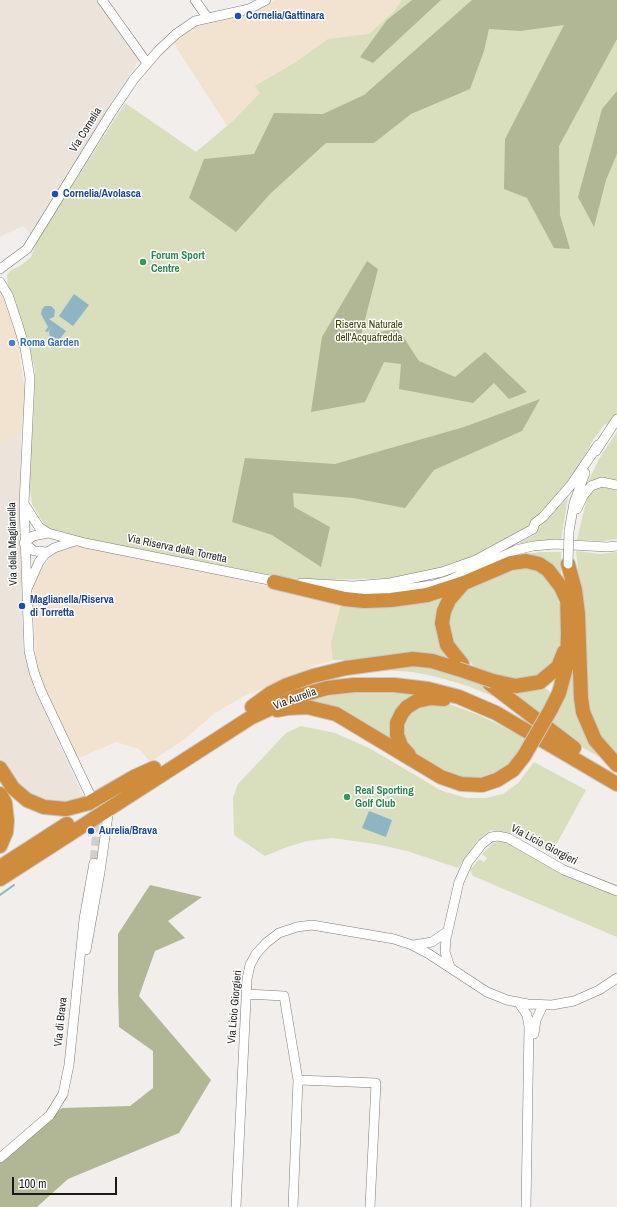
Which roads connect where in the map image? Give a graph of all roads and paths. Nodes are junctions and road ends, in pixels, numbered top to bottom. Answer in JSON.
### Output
{"nodes":[{"id":1,"x":102,"y":0,"type":"edge"},
{"id":2,"x":195,"y":0,"type":"edge"},
{"id":3,"x":266,"y":0,"type":"edge"},
{"id":4,"x":207,"y":17,"type":"junction"},
{"id":5,"x":147,"y":63,"type":"junction"},
{"id":6,"x":0,"y":269,"type":"edge"},
{"id":7,"x":0,"y":282,"type":"edge"},
{"id":8,"x":617,"y":419,"type":"edge"},
{"id":9,"x":598,"y":445,"type":"junction"},
{"id":10,"x":617,"y":485,"type":"edge"},
{"id":11,"x":24,"y":504,"type":"junction"},
{"id":12,"x":569,"y":531,"type":"junction"},
{"id":13,"x":48,"y":533,"type":"junction"},
{"id":14,"x":75,"y":541,"type":"junction"},
{"id":15,"x":24,"y":543,"type":"junction"},
{"id":16,"x":617,"y":546,"type":"edge"},
{"id":17,"x":48,"y":552,"type":"junction"},
{"id":18,"x":568,"y":564,"type":"junction"},
{"id":19,"x":274,"y":582,"type":"junction"},
{"id":20,"x":464,"y":583,"type":"junction"},
{"id":21,"x":26,"y":592,"type":"junction"},
{"id":22,"x":567,"y":600,"type":"junction"},
{"id":23,"x":568,"y":634,"type":"junction"},
{"id":24,"x":460,"y":666,"type":"junction"},
{"id":25,"x":540,"y":682,"type":"junction"},
{"id":26,"x":491,"y":683,"type":"junction"},
{"id":27,"x":553,"y":706,"type":"junction"},
{"id":28,"x":252,"y":707,"type":"junction"},
{"id":29,"x":484,"y":707,"type":"junction"},
{"id":30,"x":241,"y":723,"type":"junction"},
{"id":31,"x":574,"y":748,"type":"junction"},
{"id":32,"x":418,"y":763,"type":"junction"},
{"id":33,"x":617,"y":765,"type":"edge"},
{"id":34,"x":0,"y":768,"type":"edge"},
{"id":35,"x":154,"y":768,"type":"junction"},
{"id":36,"x":617,"y":774,"type":"edge"},
{"id":37,"x":617,"y":784,"type":"edge"},
{"id":38,"x":0,"y":794,"type":"edge"},
{"id":39,"x":91,"y":797,"type":"tunnel mouth"},
{"id":40,"x":109,"y":808,"type":"junction"},
{"id":41,"x":64,"y":838,"type":"junction"},
{"id":42,"x":0,"y":846,"type":"edge"},
{"id":43,"x":94,"y":863,"type":"tunnel mouth"},
{"id":44,"x":0,"y":867,"type":"edge"},
{"id":45,"x":0,"y":879,"type":"edge"},
{"id":46,"x":0,"y":887,"type":"edge"},
{"id":47,"x":617,"y":891,"type":"edge"},
{"id":48,"x":448,"y":931,"type":"junction"},
{"id":49,"x":412,"y":945,"type":"junction"},
{"id":50,"x":450,"y":967,"type":"junction"},
{"id":51,"x":78,"y":970,"type":"junction"},
{"id":52,"x":617,"y":978,"type":"edge"},
{"id":53,"x":246,"y":994,"type":"junction"},
{"id":54,"x":519,"y":1003,"type":"junction"},
{"id":55,"x":544,"y":1005,"type":"junction"},
{"id":56,"x":532,"y":1041,"type":"junction"},
{"id":57,"x":298,"y":1080,"type":"junction"},
{"id":58,"x":0,"y":1158,"type":"edge"},
{"id":59,"x":529,"y":1188,"type":"junction"},
{"id":60,"x":236,"y":1207,"type":"edge"},
{"id":61,"x":293,"y":1207,"type":"edge"},
{"id":62,"x":370,"y":1207,"type":"edge"},
{"id":63,"x":526,"y":1207,"type":"edge"},
{"id":64,"x":531,"y":1207,"type":"edge"}],
"edges":[{"from":1,"to":5,"type":"street"},
{"from":2,"to":4,"type":"street"},
{"from":3,"to":4,"type":"street","name":"Via Cornelia"},
{"from":4,"to":5,"type":"street","name":"Via Cornelia"},
{"from":5,"to":6,"type":"street","name":"Via Cornelia"},
{"from":7,"to":11,"type":"street","name":"Via della Maglianella"},
{"from":8,"to":9,"type":"street"},
{"from":9,"to":12,"type":"street"},
{"from":9,"to":19,"type":"street"},
{"from":10,"to":12,"type":"street"},
{"from":11,"to":13,"type":"street"},
{"from":11,"to":15,"type":"street","name":"Via della Maglianella"},
{"from":12,"to":18,"type":"street","bridge":true},
{"from":13,"to":14,"type":"street","name":"Via Riserva della Torretta"},
{"from":13,"to":15,"type":"street"},
{"from":14,"to":17,"type":"street"},
{"from":14,"to":19,"type":"street","name":"Via Riserva della Torretta"},
{"from":15,"to":17,"type":"street"},
{"from":15,"to":21,"type":"street","name":"Via della Maglianella"},
{"from":16,"to":19,"type":"street"},
{"from":17,"to":21,"type":"street"},
{"from":18,"to":22,"type":"highway"},
{"from":18,"to":33,"type":"highway"},
{"from":19,"to":20,"type":"highway"},
{"from":20,"to":22,"type":"highway"},
{"from":20,"to":24,"type":"highway"},
{"from":21,"to":39,"type":"street","name":"Via della Maglianella"},
{"from":22,"to":23,"type":"highway"},
{"from":23,"to":25,"type":"highway"},
{"from":23,"to":27,"type":"highway"},
{"from":24,"to":26,"type":"highway","bridge":true},
{"from":24,"to":28,"type":"highway"},
{"from":25,"to":26,"type":"highway"},
{"from":25,"to":27,"type":"highway"},
{"from":26,"to":31,"type":"highway"},
{"from":27,"to":32,"type":"highway","bridge":true},
{"from":28,"to":31,"type":"highway","name":"Via Aurelia"},
{"from":28,"to":35,"type":"highway","name":"Via Aurelia"},
{"from":29,"to":30,"type":"highway","name":"Via Aurelia"},
{"from":29,"to":32,"type":"highway"},
{"from":29,"to":37,"type":"highway","name":"Via Aurelia"},
{"from":30,"to":32,"type":"highway"},
{"from":30,"to":40,"type":"highway","name":"Via Aurelia"},
{"from":31,"to":36,"type":"highway","name":"Via Aurelia"},
{"from":34,"to":35,"type":"highway"},
{"from":35,"to":44,"type":"highway","name":"Via Aurelia"},
{"from":38,"to":42,"type":"highway"},
{"from":40,"to":41,"type":"highway","name":"Via Aurelia"},
{"from":40,"to":51,"type":"street"},
{"from":41,"to":45,"type":"highway","name":"Via Aurelia"},
{"from":41,"to":46,"type":"highway"},
{"from":43,"to":51,"type":"street","name":"Via di Brava"},
{"from":47,"to":48,"type":"street","name":"Via Licio Giorgieri"},
{"from":48,"to":49,"type":"street","name":"Via Licio Giorgieri"},
{"from":48,"to":50,"type":"street","name":"Via Licio Giorgieri"},
{"from":49,"to":50,"type":"street","name":"Via Licio Giorgieri"},
{"from":49,"to":53,"type":"street","name":"Via Licio Giorgieri"},
{"from":50,"to":54,"type":"street","name":"Via Licio Giorgieri"},
{"from":51,"to":58,"type":"street","name":"Via di Brava"},
{"from":52,"to":55,"type":"street","name":"Via Licio Giorgieri"},
{"from":53,"to":57,"type":"street"},
{"from":53,"to":60,"type":"street","name":"Via Licio Giorgieri"},
{"from":54,"to":55,"type":"street","name":"Via Licio Giorgieri"},
{"from":54,"to":56,"type":"street"},
{"from":55,"to":56,"type":"street"},
{"from":56,"to":59,"type":"street"},
{"from":57,"to":61,"type":"street"},
{"from":57,"to":62,"type":"street"},
{"from":59,"to":63,"type":"street"},
{"from":59,"to":64,"type":"street"}]}
